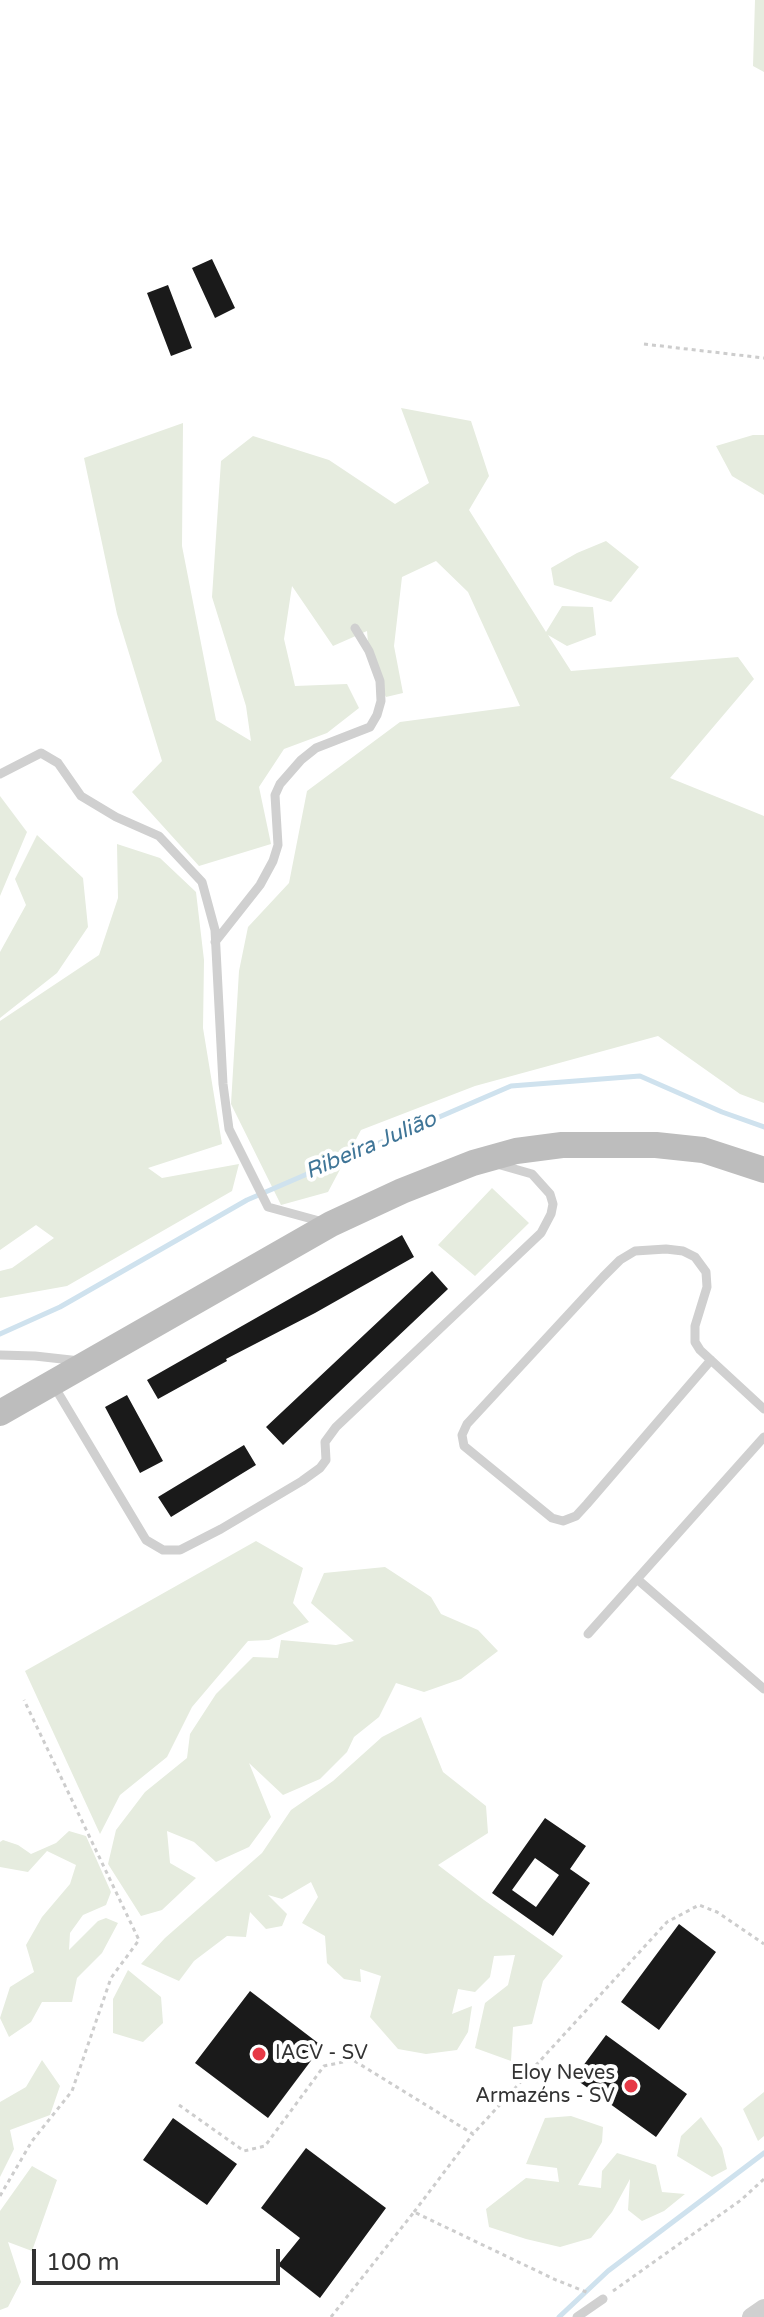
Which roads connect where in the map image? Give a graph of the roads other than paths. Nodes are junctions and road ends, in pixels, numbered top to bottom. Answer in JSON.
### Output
{"nodes":[{"id":1,"x":355,"y":628,"type":"dead end"},
{"id":2,"x":0,"y":774,"type":"edge"},
{"id":3,"x":215,"y":942,"type":"junction"},
{"id":4,"x":473,"y":1163,"type":"junction"},
{"id":5,"x":764,"y":1170,"type":"edge"},
{"id":6,"x":331,"y":1224,"type":"junction"},
{"id":7,"x":0,"y":1355,"type":"edge"},
{"id":8,"x":711,"y":1360,"type":"junction"},
{"id":9,"x":87,"y":1362,"type":"junction"},
{"id":10,"x":52,"y":1383,"type":"junction"},
{"id":11,"x":764,"y":1409,"type":"edge"},
{"id":12,"x":0,"y":1413,"type":"edge"},
{"id":13,"x":764,"y":1437,"type":"edge"},
{"id":14,"x":637,"y":1579,"type":"junction"},
{"id":15,"x":588,"y":1634,"type":"dead end"},
{"id":16,"x":764,"y":1689,"type":"edge"},
{"id":17,"x":603,"y":2299,"type":"road end"},
{"id":18,"x":764,"y":2308,"type":"edge"},
{"id":19,"x":577,"y":2317,"type":"edge"},
{"id":20,"x":751,"y":2317,"type":"edge"}],
"edges":[{"from":1,"to":3,"type":"lane"},
{"from":2,"to":3,"type":"lane"},
{"from":3,"to":6,"type":"lane"},
{"from":4,"to":5,"type":"main road"},
{"from":4,"to":6,"type":"main road"},
{"from":4,"to":10,"type":"lane"},
{"from":6,"to":9,"type":"main road"},
{"from":7,"to":9,"type":"lane"},
{"from":8,"to":8,"type":"lane"},
{"from":8,"to":11,"type":"lane"},
{"from":9,"to":10,"type":"main road"},
{"from":10,"to":12,"type":"main road"},
{"from":13,"to":14,"type":"lane"},
{"from":14,"to":15,"type":"lane"},
{"from":14,"to":16,"type":"lane"},
{"from":17,"to":19,"type":"lane"},
{"from":18,"to":20,"type":"street"}]}
